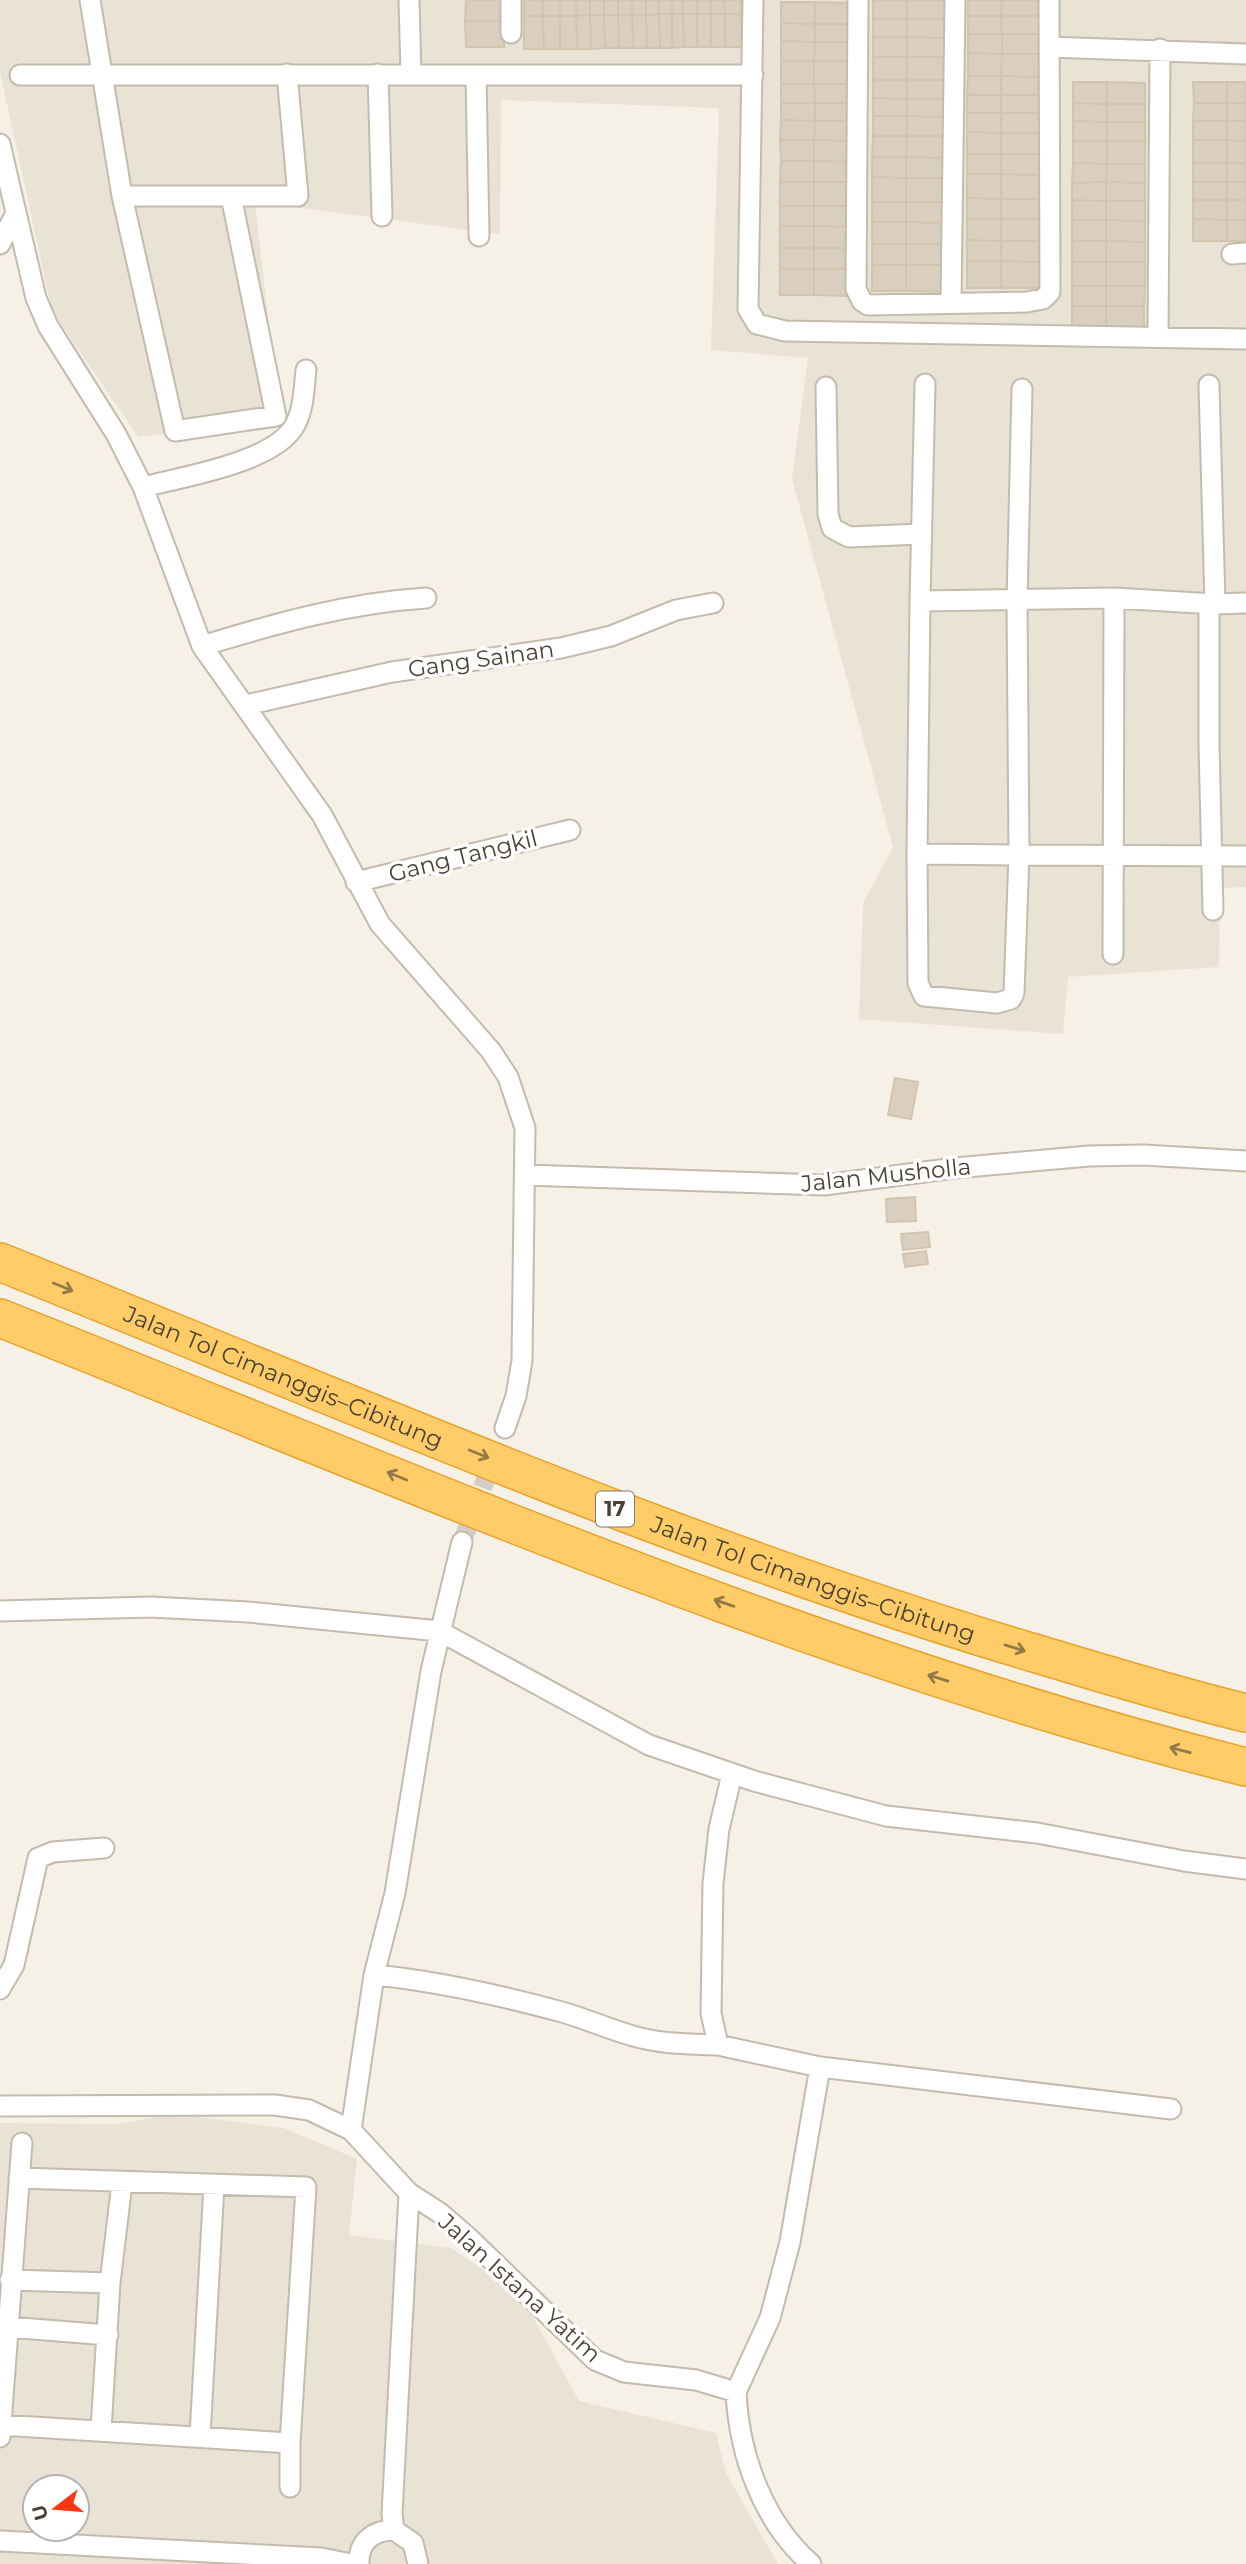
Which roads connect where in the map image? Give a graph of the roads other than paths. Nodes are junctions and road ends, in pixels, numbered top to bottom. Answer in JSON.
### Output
{"nodes":[{"id":1,"x":90,"y":0,"type":"edge"},
{"id":2,"x":409,"y":0,"type":"edge"},
{"id":3,"x":511,"y":0,"type":"edge"},
{"id":4,"x":753,"y":0,"type":"edge"},
{"id":5,"x":858,"y":0,"type":"edge"},
{"id":6,"x":955,"y":0,"type":"edge"},
{"id":7,"x":1049,"y":0,"type":"edge"},
{"id":8,"x":511,"y":33,"type":"dead end"},
{"id":9,"x":1049,"y":47,"type":"junction"},
{"id":10,"x":1160,"y":49,"type":"junction"},
{"id":11,"x":1246,"y":54,"type":"edge"},
{"id":12,"x":104,"y":73,"type":"junction"},
{"id":13,"x":287,"y":74,"type":"junction"},
{"id":14,"x":378,"y":74,"type":"junction"},
{"id":15,"x":411,"y":74,"type":"junction"},
{"id":16,"x":20,"y":75,"type":"dead end"},
{"id":17,"x":753,"y":75,"type":"junction"},
{"id":18,"x":476,"y":76,"type":"junction"},
{"id":19,"x":0,"y":144,"type":"edge"},
{"id":20,"x":122,"y":196,"type":"junction"},
{"id":21,"x":231,"y":196,"type":"junction"},
{"id":22,"x":15,"y":215,"type":"junction"},
{"id":23,"x":382,"y":216,"type":"dead end"},
{"id":24,"x":479,"y":236,"type":"dead end"},
{"id":25,"x":0,"y":244,"type":"edge"},
{"id":26,"x":951,"y":302,"type":"junction"},
{"id":27,"x":1158,"y":337,"type":"junction"},
{"id":28,"x":1246,"y":339,"type":"edge"},
{"id":29,"x":306,"y":370,"type":"dead end"},
{"id":30,"x":925,"y":384,"type":"dead end"},
{"id":31,"x":1209,"y":385,"type":"dead end"},
{"id":32,"x":826,"y":387,"type":"dead end"},
{"id":33,"x":1022,"y":389,"type":"dead end"},
{"id":34,"x":143,"y":487,"type":"junction"},
{"id":35,"x":921,"y":534,"type":"junction"},
{"id":36,"x":426,"y":598,"type":"dead end"},
{"id":37,"x":1114,"y":598,"type":"junction"},
{"id":38,"x":1017,"y":600,"type":"junction"},
{"id":39,"x":920,"y":601,"type":"junction"},
{"id":40,"x":713,"y":603,"type":"dead end"},
{"id":41,"x":1246,"y":603,"type":"edge"},
{"id":42,"x":1212,"y":604,"type":"junction"},
{"id":43,"x":202,"y":646,"type":"junction"},
{"id":44,"x":246,"y":705,"type":"junction"},
{"id":45,"x":569,"y":830,"type":"dead end"},
{"id":46,"x":917,"y":854,"type":"junction"},
{"id":47,"x":1019,"y":855,"type":"junction"},
{"id":48,"x":1115,"y":856,"type":"junction"},
{"id":49,"x":1211,"y":856,"type":"junction"},
{"id":50,"x":1246,"y":856,"type":"edge"},
{"id":51,"x":356,"y":882,"type":"junction"},
{"id":52,"x":1213,"y":910,"type":"dead end"},
{"id":53,"x":1113,"y":954,"type":"dead end"},
{"id":54,"x":1246,"y":1161,"type":"edge"},
{"id":55,"x":525,"y":1175,"type":"junction"},
{"id":56,"x":0,"y":1262,"type":"edge"},
{"id":57,"x":0,"y":1318,"type":"edge"},
{"id":58,"x":505,"y":1428,"type":"tunnel mouth"},
{"id":59,"x":461,"y":1542,"type":"tunnel mouth"},
{"id":60,"x":0,"y":1611,"type":"edge"},
{"id":61,"x":439,"y":1631,"type":"junction"},
{"id":62,"x":1246,"y":1713,"type":"edge"},
{"id":63,"x":1246,"y":1767,"type":"edge"},
{"id":64,"x":732,"y":1774,"type":"junction"},
{"id":65,"x":104,"y":1848,"type":"dead end"},
{"id":66,"x":1246,"y":1869,"type":"edge"},
{"id":67,"x":374,"y":1975,"type":"junction"},
{"id":68,"x":0,"y":1989,"type":"edge"},
{"id":69,"x":718,"y":2045,"type":"junction"},
{"id":70,"x":820,"y":2067,"type":"junction"},
{"id":71,"x":0,"y":2106,"type":"edge"},
{"id":72,"x":1171,"y":2109,"type":"dead end"},
{"id":73,"x":351,"y":2130,"type":"junction"},
{"id":74,"x":22,"y":2143,"type":"dead end"},
{"id":75,"x":19,"y":2178,"type":"junction"},
{"id":76,"x":122,"y":2183,"type":"junction"},
{"id":77,"x":214,"y":2185,"type":"junction"},
{"id":78,"x":409,"y":2193,"type":"junction"},
{"id":79,"x":10,"y":2280,"type":"junction"},
{"id":80,"x":110,"y":2283,"type":"junction"},
{"id":81,"x":6,"y":2318,"type":"edge"},
{"id":82,"x":108,"y":2335,"type":"junction"},
{"id":83,"x":736,"y":2392,"type":"junction"},
{"id":84,"x":101,"y":2430,"type":"junction"},
{"id":85,"x":1,"y":2431,"type":"edge"},
{"id":86,"x":200,"y":2437,"type":"junction"},
{"id":87,"x":290,"y":2442,"type":"junction"},
{"id":88,"x":290,"y":2487,"type":"dead end"},
{"id":89,"x":394,"y":2530,"type":"junction"},
{"id":90,"x":0,"y":2541,"type":"edge"},
{"id":91,"x":351,"y":2564,"type":"edge"},
{"id":92,"x":359,"y":2564,"type":"edge"},
{"id":93,"x":418,"y":2564,"type":"edge"},
{"id":94,"x":811,"y":2564,"type":"edge"}],
"edges":[{"from":1,"to":12,"type":"street"},
{"from":2,"to":15,"type":"street"},
{"from":3,"to":8,"type":"street"},
{"from":4,"to":17,"type":"street"},
{"from":5,"to":26,"type":"street"},
{"from":6,"to":26,"type":"street"},
{"from":7,"to":9,"type":"street"},
{"from":9,"to":10,"type":"street"},
{"from":9,"to":26,"type":"street"},
{"from":10,"to":11,"type":"street"},
{"from":10,"to":27,"type":"street"},
{"from":12,"to":13,"type":"street"},
{"from":12,"to":16,"type":"street"},
{"from":12,"to":20,"type":"street"},
{"from":13,"to":14,"type":"street"},
{"from":13,"to":21,"type":"street"},
{"from":14,"to":15,"type":"street"},
{"from":14,"to":23,"type":"street"},
{"from":15,"to":18,"type":"street"},
{"from":17,"to":18,"type":"street"},
{"from":17,"to":27,"type":"street"},
{"from":18,"to":24,"type":"street"},
{"from":19,"to":22,"type":"street"},
{"from":20,"to":21,"type":"street"},
{"from":20,"to":21,"type":"street"},
{"from":22,"to":25,"type":"street"},
{"from":22,"to":34,"type":"street"},
{"from":27,"to":28,"type":"street"},
{"from":29,"to":34,"type":"street"},
{"from":30,"to":35,"type":"street"},
{"from":31,"to":42,"type":"street"},
{"from":32,"to":35,"type":"street"},
{"from":33,"to":38,"type":"street"},
{"from":34,"to":43,"type":"street"},
{"from":35,"to":39,"type":"street"},
{"from":36,"to":43,"type":"street"},
{"from":37,"to":38,"type":"street"},
{"from":37,"to":42,"type":"street"},
{"from":37,"to":48,"type":"street"},
{"from":38,"to":39,"type":"street"},
{"from":38,"to":47,"type":"street"},
{"from":39,"to":46,"type":"street"},
{"from":40,"to":44,"type":"street","name":"Gang Sainan"},
{"from":41,"to":42,"type":"street"},
{"from":42,"to":49,"type":"street"},
{"from":43,"to":44,"type":"street"},
{"from":44,"to":51,"type":"street"},
{"from":45,"to":51,"type":"street","name":"Gang Tangkil"},
{"from":46,"to":47,"type":"street"},
{"from":46,"to":47,"type":"street"},
{"from":47,"to":48,"type":"street"},
{"from":48,"to":49,"type":"street"},
{"from":48,"to":53,"type":"street"},
{"from":49,"to":50,"type":"street"},
{"from":49,"to":52,"type":"street"},
{"from":51,"to":55,"type":"street"},
{"from":54,"to":55,"type":"street","name":"Jalan Musholla"},
{"from":55,"to":58,"type":"street"},
{"from":56,"to":62,"type":"highway","name":"Jalan Tol Cimanggis–Cibitung","number":"17","one_way":true},
{"from":63,"to":57,"type":"highway","number":"17","one_way":true},
{"from":59,"to":61,"type":"street"},
{"from":60,"to":61,"type":"street"},
{"from":61,"to":64,"type":"street"},
{"from":61,"to":67,"type":"street"},
{"from":64,"to":66,"type":"street"},
{"from":64,"to":69,"type":"street"},
{"from":65,"to":68,"type":"street"},
{"from":67,"to":69,"type":"street"},
{"from":67,"to":73,"type":"street"},
{"from":69,"to":70,"type":"street"},
{"from":70,"to":72,"type":"street"},
{"from":70,"to":83,"type":"street"},
{"from":71,"to":73,"type":"street"},
{"from":73,"to":78,"type":"street","name":"Jalan Istana Yatim"},
{"from":74,"to":75,"type":"street"},
{"from":75,"to":76,"type":"street"},
{"from":75,"to":79,"type":"street"},
{"from":76,"to":77,"type":"street"},
{"from":76,"to":80,"type":"street"},
{"from":77,"to":86,"type":"street"},
{"from":77,"to":87,"type":"street"},
{"from":78,"to":83,"type":"street","name":"Jalan Istana Yatim"},
{"from":78,"to":89,"type":"street"},
{"from":79,"to":80,"type":"street"},
{"from":79,"to":81,"type":"street"},
{"from":80,"to":82,"type":"street"},
{"from":81,"to":82,"type":"street"},
{"from":81,"to":85,"type":"street"},
{"from":82,"to":84,"type":"street"},
{"from":83,"to":94,"type":"street"},
{"from":84,"to":85,"type":"street"},
{"from":84,"to":86,"type":"street"},
{"from":86,"to":87,"type":"street"},
{"from":87,"to":88,"type":"street"},
{"from":89,"to":92,"type":"street"},
{"from":89,"to":93,"type":"street"},
{"from":90,"to":91,"type":"street"}]}
